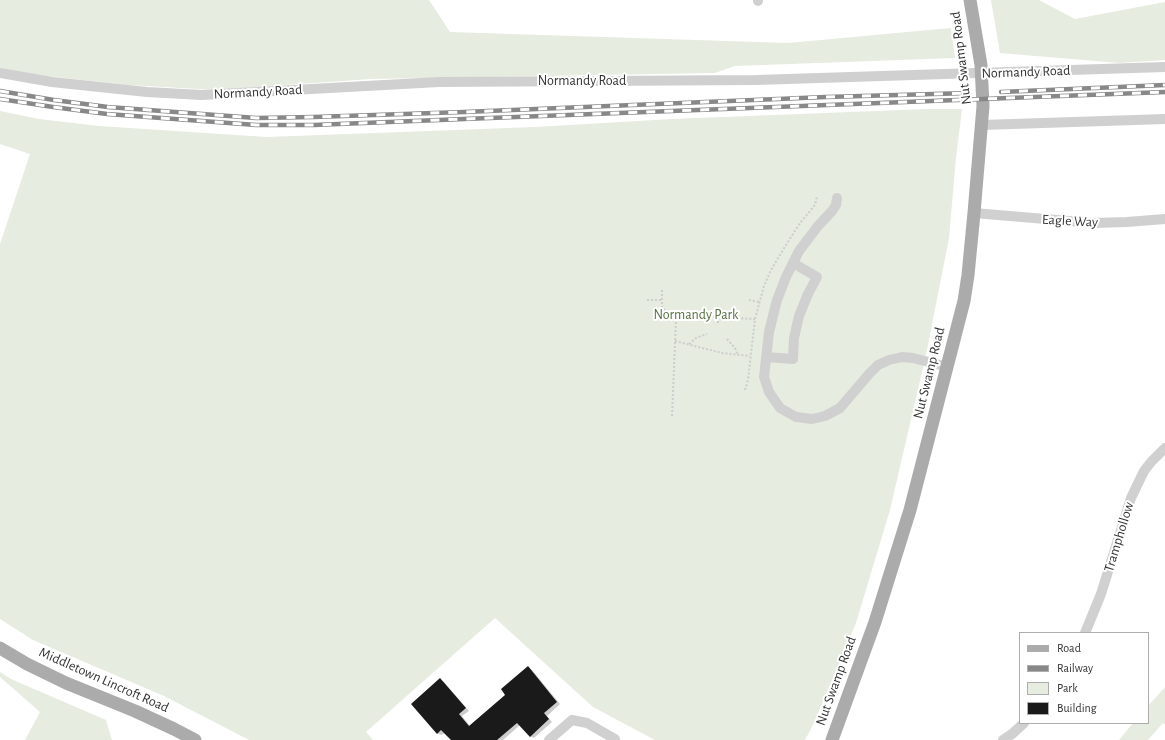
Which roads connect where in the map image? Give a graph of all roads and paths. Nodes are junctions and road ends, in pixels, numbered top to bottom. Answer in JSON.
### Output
{"nodes":[{"id":1,"x":970,"y":0,"type":"edge"},
{"id":2,"x":1165,"y":67,"type":"edge"},
{"id":3,"x":0,"y":73,"type":"edge"},
{"id":4,"x":982,"y":74,"type":"junction"},
{"id":5,"x":1165,"y":119,"type":"edge"},
{"id":6,"x":982,"y":125,"type":"junction"},
{"id":7,"x":837,"y":198,"type":"dead end"},
{"id":8,"x":974,"y":213,"type":"junction"},
{"id":9,"x":1165,"y":219,"type":"edge"},
{"id":10,"x":793,"y":263,"type":"junction"},
{"id":11,"x":662,"y":290,"type":"dead end"},
{"id":12,"x":647,"y":300,"type":"dead end"},
{"id":13,"x":662,"y":300,"type":"junction"},
{"id":14,"x":749,"y":300,"type":"dead end"},
{"id":15,"x":759,"y":302,"type":"dead end"},
{"id":16,"x":718,"y":313,"type":"dead end"},
{"id":17,"x":718,"y":317,"type":"junction"},
{"id":18,"x":755,"y":319,"type":"dead end"},
{"id":19,"x":676,"y":320,"type":"dead end"},
{"id":20,"x":718,"y":323,"type":"dead end"},
{"id":21,"x":707,"y":334,"type":"dead end"},
{"id":22,"x":727,"y":339,"type":"dead end"},
{"id":23,"x":675,"y":341,"type":"junction"},
{"id":24,"x":690,"y":344,"type":"junction"},
{"id":25,"x":738,"y":355,"type":"junction"},
{"id":26,"x":750,"y":356,"type":"dead end"},
{"id":27,"x":766,"y":357,"type":"junction"},
{"id":28,"x":948,"y":367,"type":"junction"},
{"id":29,"x":672,"y":416,"type":"dead end"},
{"id":30,"x":1165,"y":448,"type":"edge"},
{"id":31,"x":1085,"y":632,"type":"edge"},
{"id":32,"x":0,"y":648,"type":"edge"},
{"id":33,"x":1023,"y":724,"type":"edge"},
{"id":34,"x":615,"y":738,"type":"dead end"},
{"id":35,"x":195,"y":740,"type":"edge"},
{"id":36,"x":549,"y":740,"type":"edge"},
{"id":37,"x":832,"y":740,"type":"edge"},
{"id":38,"x":1003,"y":740,"type":"edge"}],
"edges":[{"from":1,"to":4,"type":"main road","name":"Nut Swamp Road"},
{"from":2,"to":4,"type":"street","name":"Normandy Road"},
{"from":3,"to":4,"type":"street","name":"Normandy Road"},
{"from":4,"to":6,"type":"main road","name":"Nut Swamp Road"},
{"from":5,"to":6,"type":"street"},
{"from":6,"to":8,"type":"main road","name":"Nut Swamp Road"},
{"from":7,"to":10,"type":"street"},
{"from":8,"to":9,"type":"street","name":"Eagle Way"},
{"from":8,"to":28,"type":"main road","name":"Nut Swamp Road"},
{"from":10,"to":27,"type":"street"},
{"from":10,"to":27,"type":"street"},
{"from":11,"to":13,"type":"path"},
{"from":12,"to":13,"type":"path"},
{"from":13,"to":17,"type":"path"},
{"from":14,"to":15,"type":"path"},
{"from":16,"to":17,"type":"path"},
{"from":17,"to":18,"type":"path"},
{"from":17,"to":20,"type":"path"},
{"from":19,"to":23,"type":"path"},
{"from":21,"to":24,"type":"path"},
{"from":22,"to":25,"type":"path"},
{"from":23,"to":24,"type":"path"},
{"from":23,"to":29,"type":"path"},
{"from":24,"to":25,"type":"path"},
{"from":25,"to":26,"type":"path"},
{"from":27,"to":28,"type":"street"},
{"from":28,"to":37,"type":"main road","name":"Nut Swamp Road"},
{"from":30,"to":31,"type":"street","name":"Tramphollow"},
{"from":32,"to":35,"type":"main road","name":"Middletown Lincroft Road"},
{"from":33,"to":38,"type":"street"},
{"from":34,"to":36,"type":"street"}]}
